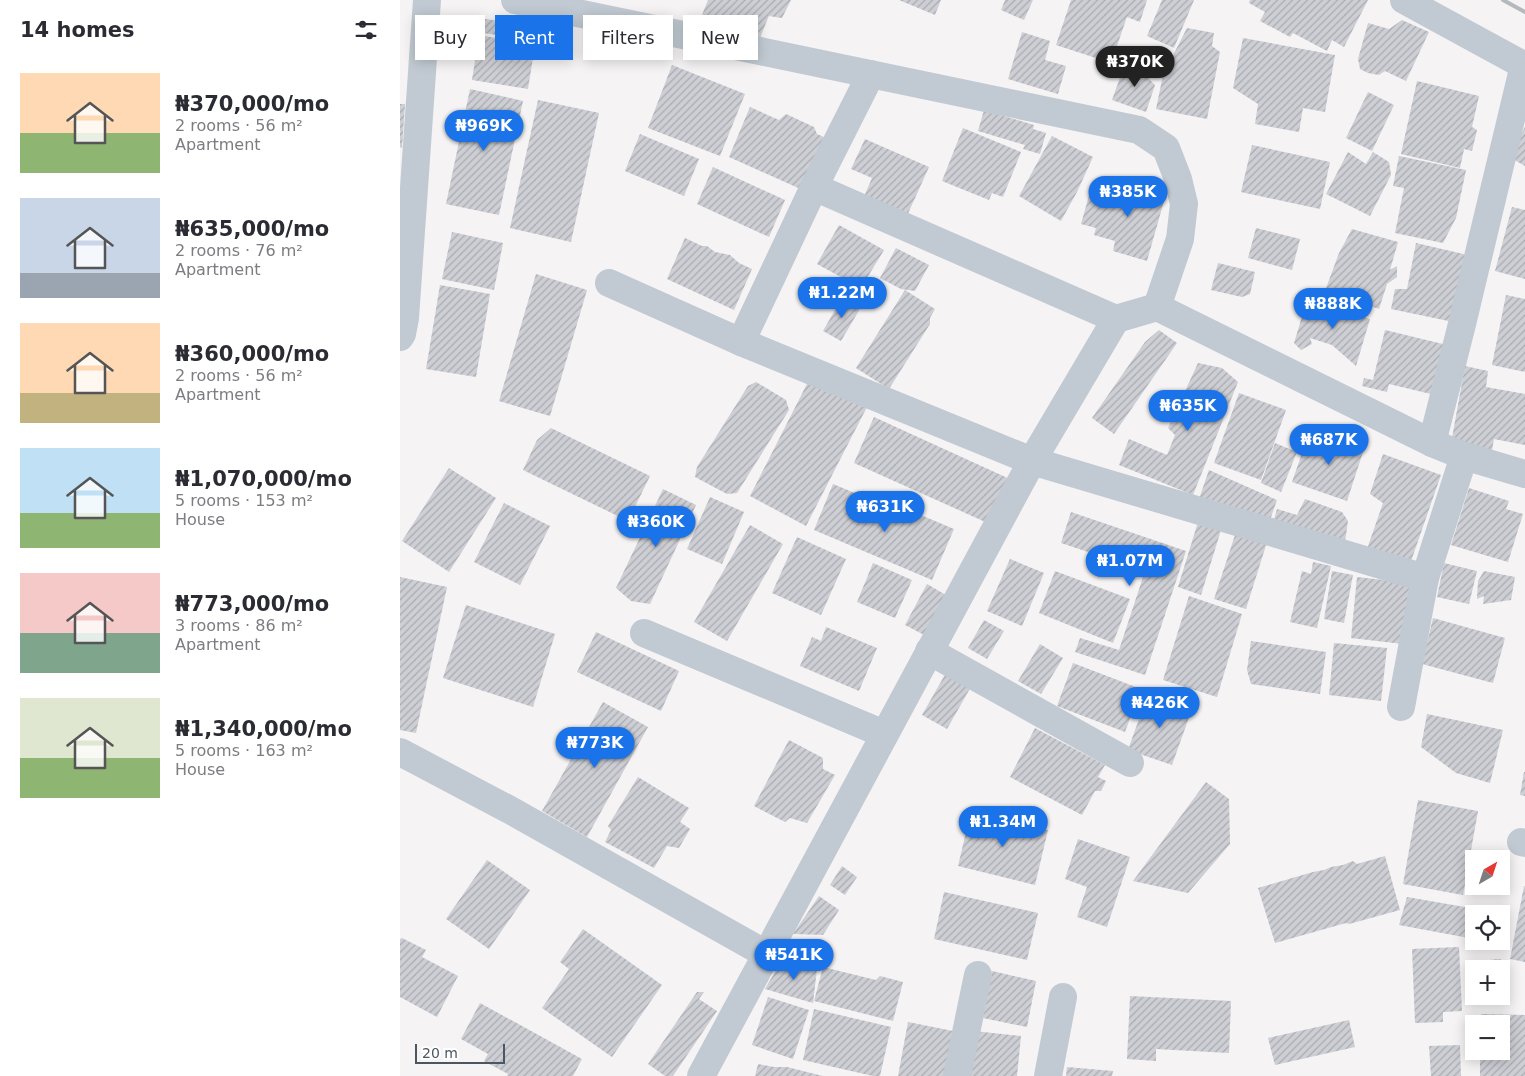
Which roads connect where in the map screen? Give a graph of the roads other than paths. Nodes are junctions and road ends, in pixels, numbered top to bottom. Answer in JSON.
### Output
{"nodes":[{"id":1,"x":427,"y":0,"type":"edge"},
{"id":2,"x":515,"y":0,"type":"edge"},
{"id":3,"x":1404,"y":0,"type":"edge"},
{"id":4,"x":1524,"y":65,"type":"edge"},
{"id":5,"x":871,"y":74,"type":"junction"},
{"id":6,"x":814,"y":187,"type":"junction"},
{"id":7,"x":610,"y":283,"type":"dead end"},
{"id":8,"x":1157,"y":306,"type":"junction"},
{"id":9,"x":1116,"y":319,"type":"junction"},
{"id":10,"x":400,"y":337,"type":"edge"},
{"id":11,"x":741,"y":342,"type":"junction"},
{"id":12,"x":1432,"y":443,"type":"junction"},
{"id":13,"x":1464,"y":456,"type":"junction"},
{"id":14,"x":1032,"y":461,"type":"junction"},
{"id":15,"x":1525,"y":474,"type":"edge"},
{"id":16,"x":1425,"y":578,"type":"junction"},
{"id":17,"x":644,"y":633,"type":"dead end"},
{"id":18,"x":929,"y":651,"type":"junction"},
{"id":19,"x":1401,"y":707,"type":"dead end"},
{"id":20,"x":884,"y":734,"type":"junction"},
{"id":21,"x":400,"y":752,"type":"edge"},
{"id":22,"x":1130,"y":763,"type":"dead end"},
{"id":23,"x":766,"y":954,"type":"junction"},
{"id":24,"x":978,"y":975,"type":"dead end"},
{"id":25,"x":1064,"y":997,"type":"dead end"},
{"id":26,"x":701,"y":1076,"type":"edge"},
{"id":27,"x":957,"y":1076,"type":"edge"},
{"id":28,"x":1048,"y":1076,"type":"edge"}],
"edges":[{"from":1,"to":10,"type":"street"},
{"from":2,"to":5,"type":"street"},
{"from":3,"to":4,"type":"street"},
{"from":4,"to":12,"type":"street"},
{"from":5,"to":6,"type":"street"},
{"from":5,"to":8,"type":"street"},
{"from":6,"to":9,"type":"street"},
{"from":6,"to":11,"type":"street"},
{"from":7,"to":11,"type":"street"},
{"from":8,"to":9,"type":"street"},
{"from":8,"to":12,"type":"street"},
{"from":9,"to":14,"type":"street"},
{"from":11,"to":14,"type":"street"},
{"from":12,"to":13,"type":"street"},
{"from":13,"to":15,"type":"street"},
{"from":13,"to":16,"type":"street"},
{"from":14,"to":16,"type":"street"},
{"from":14,"to":18,"type":"street"},
{"from":16,"to":19,"type":"street"},
{"from":17,"to":20,"type":"street"},
{"from":18,"to":20,"type":"street"},
{"from":18,"to":22,"type":"street"},
{"from":20,"to":23,"type":"street"},
{"from":21,"to":23,"type":"street"},
{"from":23,"to":26,"type":"street"},
{"from":24,"to":27,"type":"street"},
{"from":25,"to":28,"type":"street"}]}
